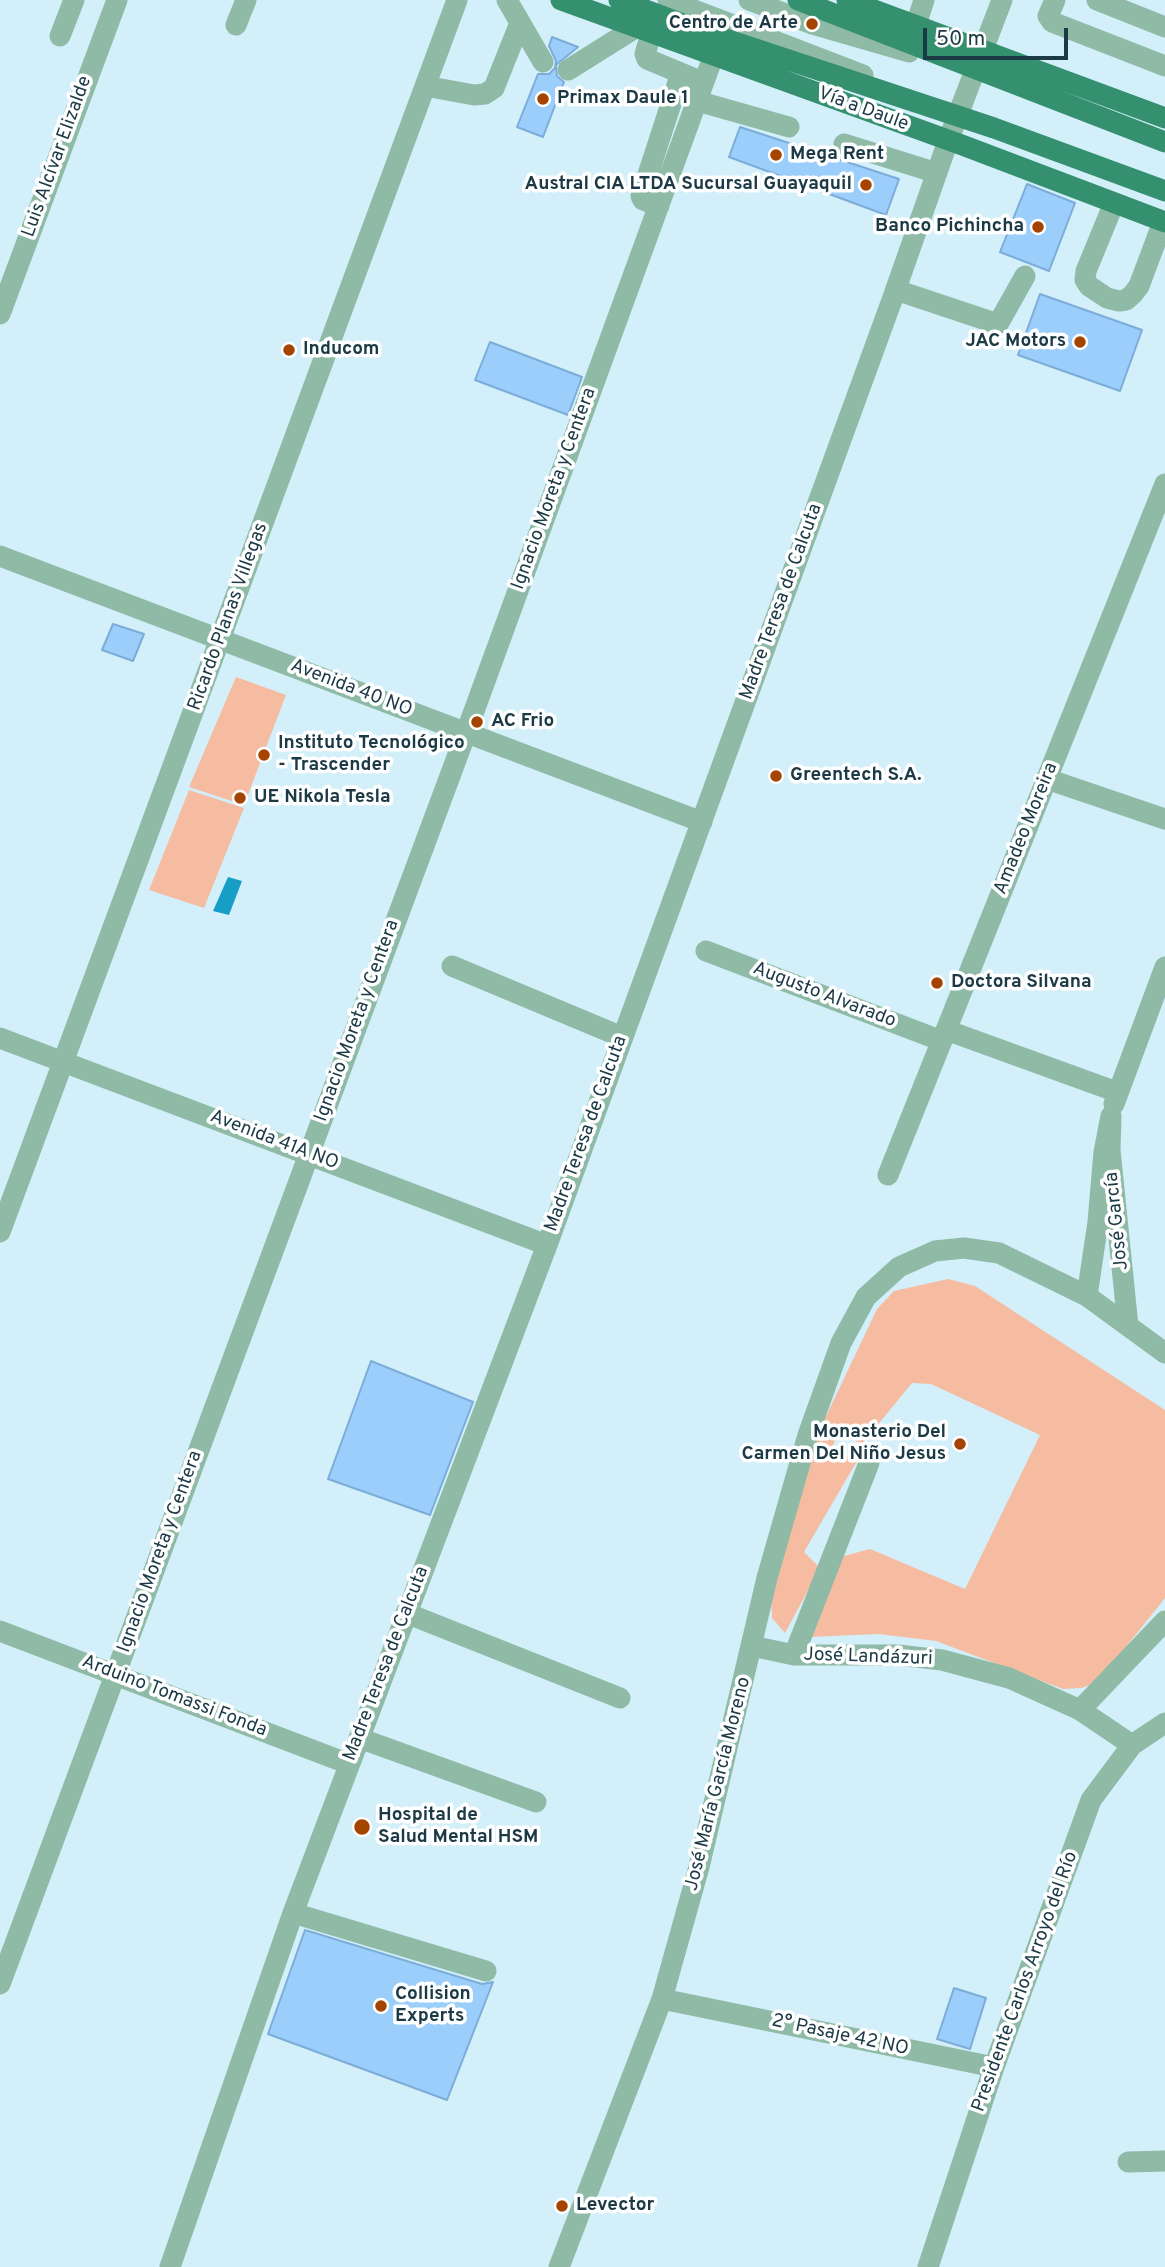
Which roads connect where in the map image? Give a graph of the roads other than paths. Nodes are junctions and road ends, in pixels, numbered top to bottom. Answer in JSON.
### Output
{"nodes":[{"id":1,"x":74,"y":0,"type":"edge"},
{"id":2,"x":117,"y":0,"type":"edge"},
{"id":3,"x":246,"y":0,"type":"edge"},
{"id":4,"x":507,"y":0,"type":"edge"},
{"id":5,"x":561,"y":0,"type":"edge"},
{"id":6,"x":619,"y":0,"type":"edge"},
{"id":7,"x":668,"y":0,"type":"edge"},
{"id":8,"x":749,"y":0,"type":"edge"},
{"id":9,"x":798,"y":0,"type":"edge"},
{"id":10,"x":848,"y":0,"type":"edge"},
{"id":11,"x":924,"y":0,"type":"edge"},
{"id":12,"x":1002,"y":0,"type":"edge"},
{"id":13,"x":1055,"y":0,"type":"edge"},
{"id":14,"x":1097,"y":0,"type":"edge"},
{"id":15,"x":450,"y":2,"type":"edge"},
{"id":16,"x":874,"y":4,"type":"edge"},
{"id":17,"x":520,"y":23,"type":"junction"},
{"id":18,"x":236,"y":25,"type":"dead end"},
{"id":19,"x":916,"y":25,"type":"junction"},
{"id":20,"x":1165,"y":27,"type":"edge"},
{"id":21,"x":643,"y":31,"type":"junction"},
{"id":22,"x":60,"y":36,"type":"dead end"},
{"id":23,"x":984,"y":49,"type":"junction"},
{"id":24,"x":713,"y":57,"type":"junction"},
{"id":25,"x":543,"y":61,"type":"dead end"},
{"id":26,"x":1165,"y":66,"type":"edge"},
{"id":27,"x":568,"y":70,"type":"dead end"},
{"id":28,"x":975,"y":70,"type":"junction"},
{"id":29,"x":681,"y":73,"type":"junction"},
{"id":30,"x":425,"y":86,"type":"junction"},
{"id":31,"x":701,"y":91,"type":"junction"},
{"id":32,"x":957,"y":116,"type":"junction"},
{"id":33,"x":1165,"y":118,"type":"edge"},
{"id":34,"x":789,"y":127,"type":"dead end"},
{"id":35,"x":994,"y":128,"type":"junction"},
{"id":36,"x":1165,"y":142,"type":"edge"},
{"id":37,"x":955,"y":143,"type":"junction"},
{"id":38,"x":844,"y":144,"type":"dead end"},
{"id":39,"x":937,"y":173,"type":"junction"},
{"id":40,"x":1165,"y":191,"type":"edge"},
{"id":41,"x":1114,"y":203,"type":"junction"},
{"id":42,"x":659,"y":206,"type":"junction"},
{"id":43,"x":1164,"y":222,"type":"edge"},
{"id":44,"x":1025,"y":276,"type":"dead end"},
{"id":45,"x":894,"y":295,"type":"junction"},
{"id":46,"x":0,"y":314,"type":"edge"},
{"id":47,"x":967,"y":326,"type":"dead end"},
{"id":48,"x":1165,"y":484,"type":"edge"},
{"id":49,"x":1156,"y":531,"type":"edge"},
{"id":50,"x":0,"y":556,"type":"edge"},
{"id":51,"x":221,"y":640,"type":"junction"},
{"id":52,"x":466,"y":733,"type":"junction"},
{"id":53,"x":1047,"y":779,"type":"junction"},
{"id":54,"x":1165,"y":819,"type":"edge"},
{"id":55,"x":702,"y":822,"type":"junction"},
{"id":56,"x":706,"y":951,"type":"dead end"},
{"id":57,"x":452,"y":967,"type":"dead end"},
{"id":58,"x":1165,"y":967,"type":"edge"},
{"id":59,"x":944,"y":1035,"type":"junction"},
{"id":60,"x":621,"y":1037,"type":"junction"},
{"id":61,"x":0,"y":1038,"type":"edge"},
{"id":62,"x":64,"y":1062,"type":"junction"},
{"id":63,"x":1117,"y":1093,"type":"junction"},
{"id":64,"x":1111,"y":1116,"type":"junction"},
{"id":65,"x":309,"y":1154,"type":"junction"},
{"id":66,"x":888,"y":1175,"type":"dead end"},
{"id":67,"x":0,"y":1232,"type":"edge"},
{"id":68,"x":547,"y":1245,"type":"junction"},
{"id":69,"x":1087,"y":1296,"type":"junction"},
{"id":70,"x":1128,"y":1326,"type":"junction"},
{"id":71,"x":1165,"y":1353,"type":"edge"},
{"id":72,"x":869,"y":1463,"type":"dead end"},
{"id":73,"x":406,"y":1613,"type":"junction"},
{"id":74,"x":1165,"y":1621,"type":"edge"},
{"id":75,"x":0,"y":1632,"type":"edge"},
{"id":76,"x":752,"y":1646,"type":"junction"},
{"id":77,"x":794,"y":1655,"type":"junction"},
{"id":78,"x":115,"y":1675,"type":"junction"},
{"id":79,"x":620,"y":1698,"type":"dead end"},
{"id":80,"x":1080,"y":1710,"type":"junction"},
{"id":81,"x":1165,"y":1723,"type":"edge"},
{"id":82,"x":359,"y":1738,"type":"junction"},
{"id":83,"x":1132,"y":1745,"type":"junction"},
{"id":84,"x":349,"y":1763,"type":"junction"},
{"id":85,"x":536,"y":1802,"type":"dead end"},
{"id":86,"x":293,"y":1913,"type":"junction"},
{"id":87,"x":486,"y":1971,"type":"dead end"},
{"id":88,"x":0,"y":1984,"type":"edge"},
{"id":89,"x":662,"y":1999,"type":"junction"},
{"id":90,"x":994,"y":2067,"type":"junction"},
{"id":91,"x":1165,"y":2161,"type":"edge"},
{"id":92,"x":1128,"y":2162,"type":"dead end"},
{"id":93,"x":170,"y":2267,"type":"edge"},
{"id":94,"x":559,"y":2267,"type":"edge"},
{"id":95,"x":928,"y":2267,"type":"edge"}],
"edges":[{"from":1,"to":22,"type":"street"},
{"from":2,"to":46,"type":"street","name":"Luis Alcívar Elizalde"},
{"from":3,"to":18,"type":"street"},
{"from":4,"to":17,"type":"street"},
{"from":5,"to":21,"type":"main road","name":"Vía a Daule"},
{"from":6,"to":32,"type":"main road","name":"Vía a Daule"},
{"from":7,"to":32,"type":"street","name":"Vía a Daule"},
{"from":8,"to":28,"type":"street"},
{"from":9,"to":28,"type":"main road"},
{"from":10,"to":16,"type":"main road"},
{"from":11,"to":19,"type":"street"},
{"from":12,"to":23,"type":"street","name":"Madre Teresa de Calcuta"},
{"from":13,"to":26,"type":"street"},
{"from":14,"to":20,"type":"street"},
{"from":15,"to":30,"type":"street","name":"Ricardo Planas Villegas"},
{"from":16,"to":19,"type":"main road"},
{"from":17,"to":25,"type":"street"},
{"from":17,"to":30,"type":"street"},
{"from":19,"to":23,"type":"main road"},
{"from":21,"to":24,"type":"main road","name":"Vía a Daule"},
{"from":21,"to":27,"type":"street"},
{"from":21,"to":29,"type":"street"},
{"from":23,"to":28,"type":"street","name":"Madre Teresa de Calcuta"},
{"from":23,"to":33,"type":"main road"},
{"from":24,"to":31,"type":"street","name":"Ignacio Moreta y Centera"},
{"from":24,"to":37,"type":"main road","name":"Vía a Daule"},
{"from":28,"to":32,"type":"street","name":"Madre Teresa de Calcuta"},
{"from":28,"to":36,"type":"main road"},
{"from":29,"to":31,"type":"street"},
{"from":29,"to":42,"type":"street"},
{"from":30,"to":51,"type":"street","name":"Ricardo Planas Villegas"},
{"from":31,"to":34,"type":"street"},
{"from":31,"to":42,"type":"street","name":"Ignacio Moreta y Centera"},
{"from":32,"to":35,"type":"main road","name":"Vía a Daule"},
{"from":32,"to":37,"type":"street","name":"Madre Teresa de Calcuta"},
{"from":35,"to":37,"type":"main road"},
{"from":35,"to":40,"type":"main road","name":"Vía a Daule"},
{"from":37,"to":39,"type":"street","name":"Madre Teresa de Calcuta"},
{"from":37,"to":41,"type":"main road","name":"Vía a Daule"},
{"from":38,"to":39,"type":"street"},
{"from":39,"to":45,"type":"street","name":"Madre Teresa de Calcuta"},
{"from":41,"to":43,"type":"main road","name":"Vía a Daule"},
{"from":41,"to":43,"type":"street"},
{"from":42,"to":52,"type":"street","name":"Ignacio Moreta y Centera"},
{"from":44,"to":45,"type":"street"},
{"from":45,"to":47,"type":"street"},
{"from":45,"to":55,"type":"street","name":"Madre Teresa de Calcuta"},
{"from":48,"to":49,"type":"street","name":"Amadeo Moreira"},
{"from":49,"to":53,"type":"street","name":"Amadeo Moreira"},
{"from":50,"to":51,"type":"street","name":"Avenida 40 NO"},
{"from":51,"to":52,"type":"street","name":"Avenida 40 NO"},
{"from":51,"to":62,"type":"street","name":"Ricardo Planas Villegas"},
{"from":52,"to":55,"type":"street","name":"Avenida 40 NO"},
{"from":52,"to":65,"type":"street","name":"Ignacio Moreta y Centera"},
{"from":53,"to":54,"type":"street"},
{"from":53,"to":59,"type":"street","name":"Amadeo Moreira"},
{"from":55,"to":60,"type":"street","name":"Madre Teresa de Calcuta"},
{"from":56,"to":59,"type":"street","name":"Augusto Alvarado"},
{"from":57,"to":60,"type":"street"},
{"from":58,"to":63,"type":"street","name":"José García"},
{"from":59,"to":63,"type":"street","name":"Augusto Alvarado"},
{"from":59,"to":66,"type":"street","name":"Amadeo Moreira"},
{"from":60,"to":68,"type":"street","name":"Madre Teresa de Calcuta"},
{"from":61,"to":62,"type":"street","name":"Avenida 41A NO"},
{"from":62,"to":65,"type":"street","name":"Avenida 41A NO"},
{"from":62,"to":67,"type":"street","name":"Ricardo Planas Villegas"},
{"from":63,"to":64,"type":"street","name":"José García"},
{"from":64,"to":69,"type":"street","name":"José García"},
{"from":64,"to":70,"type":"street","name":"José García"},
{"from":65,"to":68,"type":"street","name":"Avenida 41A NO"},
{"from":65,"to":78,"type":"street","name":"Ignacio Moreta y Centera"},
{"from":68,"to":73,"type":"street","name":"Madre Teresa de Calcuta"},
{"from":69,"to":70,"type":"street","name":"José María García Moreno"},
{"from":69,"to":76,"type":"street","name":"José María García Moreno"},
{"from":70,"to":71,"type":"street","name":"José María García Moreno"},
{"from":72,"to":77,"type":"street"},
{"from":73,"to":79,"type":"street"},
{"from":73,"to":82,"type":"street","name":"Madre Teresa de Calcuta"},
{"from":74,"to":80,"type":"street"},
{"from":75,"to":78,"type":"street","name":"Arduino Tomassi Fonda"},
{"from":76,"to":77,"type":"street","name":"José Landázuri"},
{"from":76,"to":89,"type":"street","name":"José María García Moreno"},
{"from":77,"to":80,"type":"street","name":"José Landázuri"},
{"from":78,"to":84,"type":"street","name":"Arduino Tomassi Fonda"},
{"from":78,"to":88,"type":"street","name":"Ignacio Moreta y Centera"},
{"from":80,"to":83,"type":"street","name":"José Landázuri"},
{"from":81,"to":83,"type":"street","name":"Presidente Carlos Arroyo del Río"},
{"from":82,"to":84,"type":"street","name":"Madre Teresa de Calcuta"},
{"from":82,"to":85,"type":"street"},
{"from":83,"to":90,"type":"street","name":"Presidente Carlos Arroyo del Río"},
{"from":84,"to":86,"type":"street","name":"Madre Teresa de Calcuta"},
{"from":86,"to":87,"type":"street"},
{"from":86,"to":93,"type":"street","name":"Madre Teresa de Calcuta"},
{"from":89,"to":90,"type":"street","name":"2° Pasaje 42 NO"},
{"from":89,"to":94,"type":"street","name":"José María García Moreno"},
{"from":90,"to":95,"type":"street","name":"Presidente Carlos Arroyo del Río"},
{"from":91,"to":92,"type":"street"}]}
